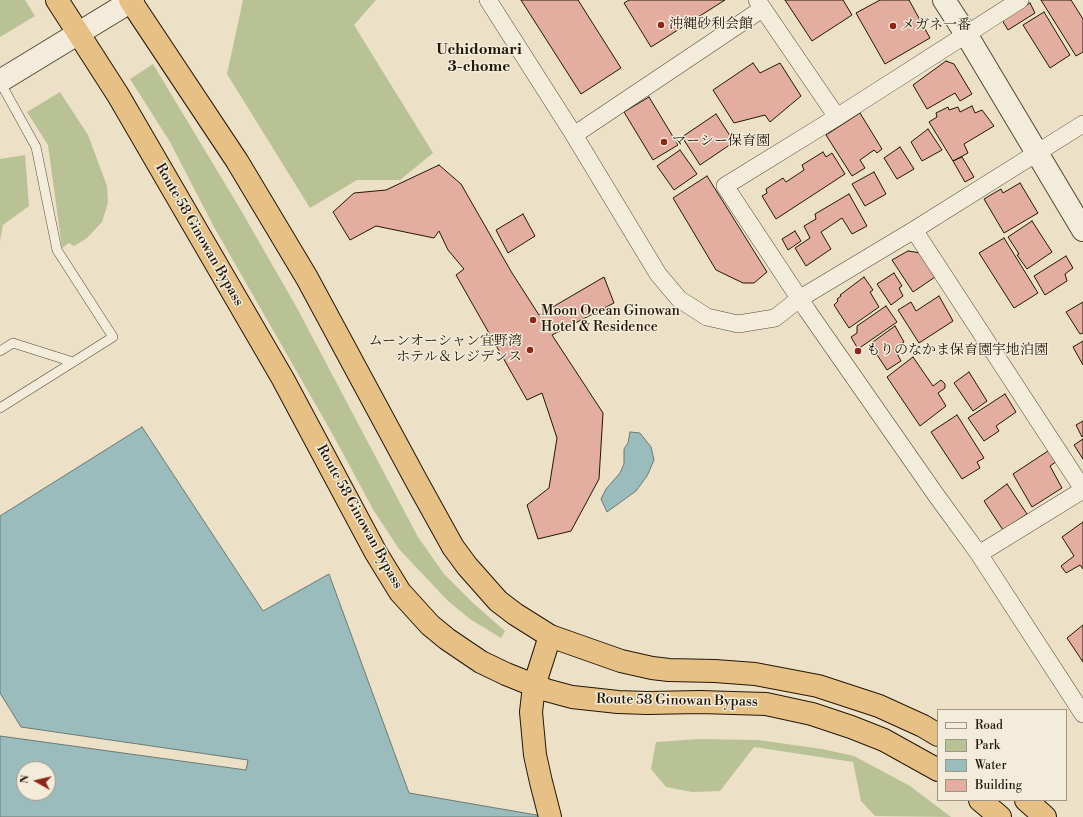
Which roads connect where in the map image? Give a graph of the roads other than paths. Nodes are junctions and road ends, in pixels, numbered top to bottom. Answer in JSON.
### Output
{"nodes":[{"id":1,"x":57,"y":0,"type":"edge"},
{"id":2,"x":132,"y":0,"type":"edge"},
{"id":3,"x":488,"y":0,"type":"edge"},
{"id":4,"x":944,"y":0,"type":"edge"},
{"id":5,"x":1020,"y":0,"type":"edge"},
{"id":6,"x":760,"y":4,"type":"edge"},
{"id":7,"x":79,"y":34,"type":"junction"},
{"id":8,"x":966,"y":34,"type":"junction"},
{"id":9,"x":0,"y":82,"type":"edge"},
{"id":10,"x":837,"y":117,"type":"junction"},
{"id":11,"x":1083,"y":124,"type":"edge"},
{"id":12,"x":574,"y":135,"type":"junction"},
{"id":13,"x":1037,"y":153,"type":"junction"},
{"id":14,"x":914,"y":230,"type":"junction"},
{"id":15,"x":1083,"y":230,"type":"edge"},
{"id":16,"x":800,"y":299,"type":"junction"},
{"id":17,"x":0,"y":351,"type":"edge"},
{"id":18,"x":73,"y":362,"type":"junction"},
{"id":19,"x":0,"y":408,"type":"edge"},
{"id":20,"x":1083,"y":489,"type":"edge"},
{"id":21,"x":979,"y":554,"type":"junction"},
{"id":22,"x":550,"y":636,"type":"junction"},
{"id":23,"x":534,"y":686,"type":"junction"},
{"id":24,"x":1083,"y":714,"type":"edge"},
{"id":25,"x":937,"y":734,"type":"edge"},
{"id":26,"x":937,"y":769,"type":"edge"},
{"id":27,"x":981,"y":801,"type":"edge"},
{"id":28,"x":1027,"y":801,"type":"edge"},
{"id":29,"x":550,"y":817,"type":"edge"},
{"id":30,"x":1000,"y":817,"type":"edge"},
{"id":31,"x":1045,"y":817,"type":"edge"}],
"edges":[{"from":1,"to":7,"type":"highway","name":"Route 58 Ginowan Bypass"},
{"from":2,"to":7,"type":"street"},
{"from":2,"to":22,"type":"highway","name":"Route 58 Ginowan Bypass"},
{"from":3,"to":12,"type":"street"},
{"from":4,"to":8,"type":"street"},
{"from":5,"to":8,"type":"street"},
{"from":6,"to":10,"type":"street"},
{"from":6,"to":12,"type":"street"},
{"from":7,"to":9,"type":"street"},
{"from":7,"to":23,"type":"highway","name":"Route 58 Ginowan Bypass"},
{"from":8,"to":10,"type":"street"},
{"from":8,"to":13,"type":"street"},
{"from":9,"to":18,"type":"lane"},
{"from":10,"to":16,"type":"street"},
{"from":11,"to":13,"type":"street"},
{"from":12,"to":16,"type":"street"},
{"from":13,"to":14,"type":"street"},
{"from":13,"to":15,"type":"street"},
{"from":14,"to":16,"type":"street"},
{"from":14,"to":20,"type":"street"},
{"from":16,"to":21,"type":"street"},
{"from":17,"to":18,"type":"lane"},
{"from":18,"to":19,"type":"lane"},
{"from":20,"to":21,"type":"street"},
{"from":21,"to":24,"type":"street"},
{"from":22,"to":23,"type":"highway"},
{"from":22,"to":25,"type":"highway","name":"Route 58 Ginowan Bypass"},
{"from":23,"to":26,"type":"highway","name":"Route 58 Ginowan Bypass"},
{"from":23,"to":29,"type":"highway"},
{"from":27,"to":30,"type":"highway"},
{"from":28,"to":31,"type":"highway"}]}
